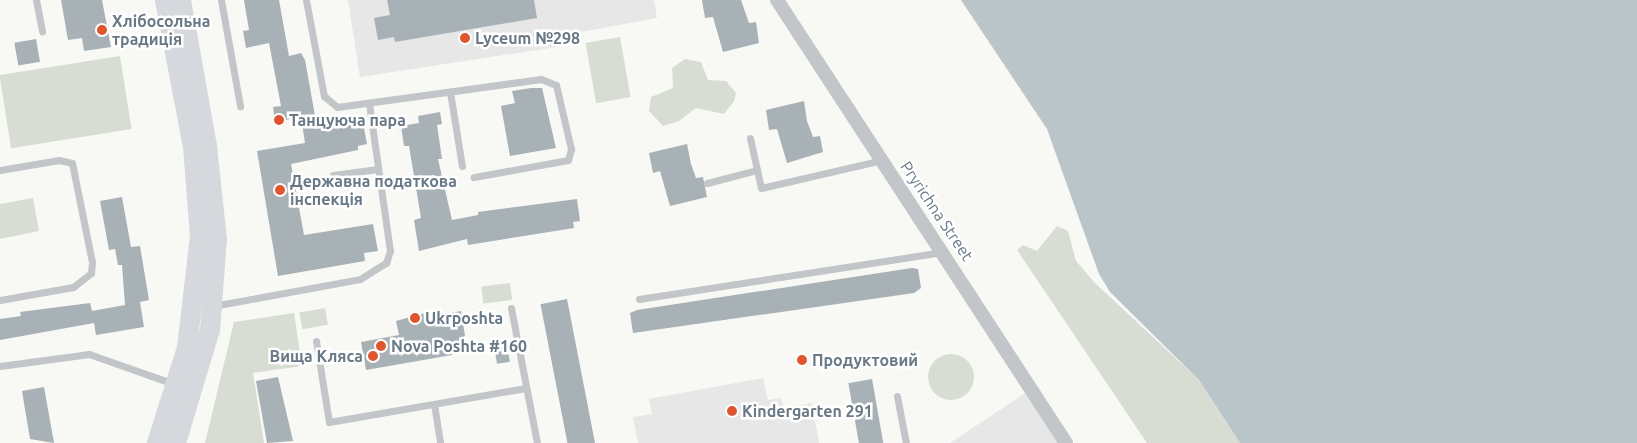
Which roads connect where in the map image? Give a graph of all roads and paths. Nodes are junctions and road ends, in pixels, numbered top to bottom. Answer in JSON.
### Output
{"nodes":[{"id":1,"x":36,"y":0,"type":"edge"},
{"id":2,"x":165,"y":0,"type":"edge"},
{"id":3,"x":181,"y":0,"type":"edge"},
{"id":4,"x":221,"y":0,"type":"edge"},
{"id":5,"x":306,"y":0,"type":"edge"},
{"id":6,"x":777,"y":0,"type":"edge"},
{"id":7,"x":42,"y":31,"type":"dead end"},
{"id":8,"x":450,"y":92,"type":"junction"},
{"id":9,"x":368,"y":104,"type":"junction"},
{"id":10,"x":240,"y":106,"type":"dead end"},
{"id":11,"x":750,"y":138,"type":"dead end"},
{"id":12,"x":882,"y":160,"type":"junction"},
{"id":13,"x":462,"y":166,"type":"dead end"},
{"id":14,"x":378,"y":168,"type":"junction"},
{"id":15,"x":0,"y":170,"type":"edge"},
{"id":16,"x":757,"y":170,"type":"junction"},
{"id":17,"x":333,"y":175,"type":"dead end"},
{"id":18,"x":474,"y":177,"type":"dead end"},
{"id":19,"x":707,"y":183,"type":"dead end"},
{"id":20,"x":943,"y":252,"type":"junction"},
{"id":21,"x":638,"y":299,"type":"dead end"},
{"id":22,"x":0,"y":300,"type":"edge"},
{"id":23,"x":205,"y":308,"type":"junction"},
{"id":24,"x":511,"y":308,"type":"dead end"},
{"id":25,"x":316,"y":341,"type":"dead end"},
{"id":26,"x":0,"y":366,"type":"edge"},
{"id":27,"x":177,"y":385,"type":"junction"},
{"id":28,"x":526,"y":388,"type":"junction"},
{"id":29,"x":897,"y":396,"type":"dead end"},
{"id":30,"x":434,"y":404,"type":"junction"},
{"id":31,"x":157,"y":443,"type":"edge"},
{"id":32,"x":176,"y":443,"type":"edge"},
{"id":33,"x":440,"y":443,"type":"edge"},
{"id":34,"x":537,"y":443,"type":"edge"},
{"id":35,"x":906,"y":443,"type":"edge"},
{"id":36,"x":1066,"y":443,"type":"edge"}],
"edges":[{"from":1,"to":7,"type":"lane"},
{"from":2,"to":23,"type":"street"},
{"from":3,"to":23,"type":"street"},
{"from":4,"to":10,"type":"lane"},
{"from":5,"to":9,"type":"lane"},
{"from":6,"to":12,"type":"street","name":"Pryrichna Street"},
{"from":8,"to":9,"type":"lane"},
{"from":8,"to":13,"type":"lane"},
{"from":8,"to":18,"type":"lane"},
{"from":9,"to":14,"type":"lane"},
{"from":11,"to":16,"type":"lane"},
{"from":12,"to":16,"type":"lane"},
{"from":12,"to":20,"type":"street","name":"Pryrichna Street"},
{"from":14,"to":17,"type":"lane"},
{"from":14,"to":23,"type":"lane"},
{"from":15,"to":22,"type":"lane"},
{"from":16,"to":19,"type":"lane"},
{"from":20,"to":21,"type":"lane"},
{"from":20,"to":36,"type":"street","name":"Pryrichna Street"},
{"from":23,"to":27,"type":"street"},
{"from":23,"to":32,"type":"street"},
{"from":24,"to":28,"type":"lane"},
{"from":25,"to":30,"type":"lane"},
{"from":26,"to":27,"type":"lane"},
{"from":27,"to":31,"type":"street"},
{"from":28,"to":30,"type":"lane"},
{"from":28,"to":34,"type":"lane"},
{"from":29,"to":35,"type":"lane"},
{"from":30,"to":33,"type":"lane"}]}
